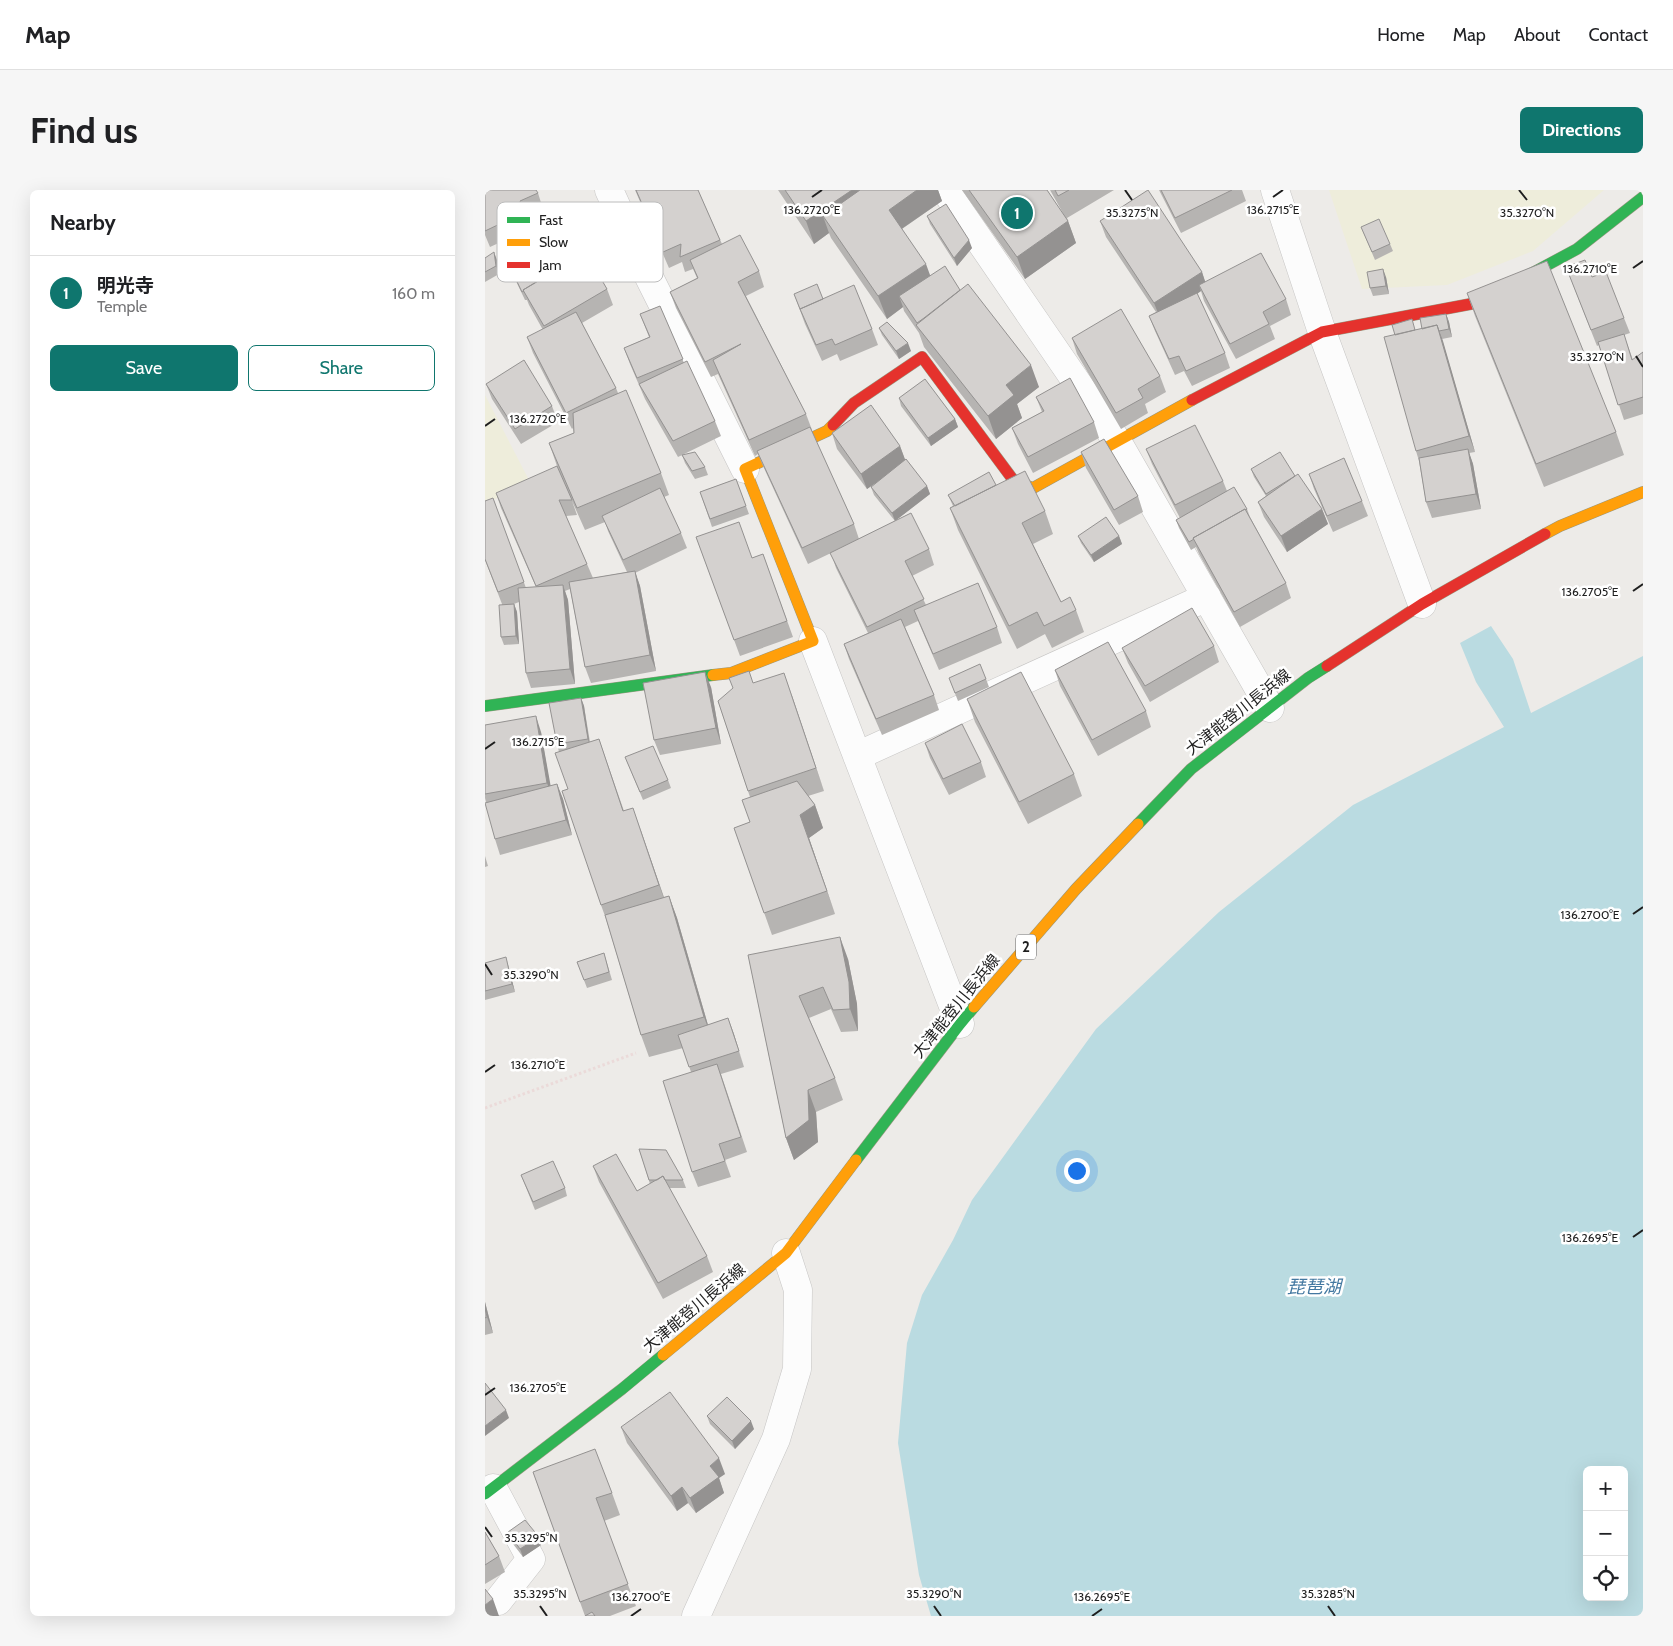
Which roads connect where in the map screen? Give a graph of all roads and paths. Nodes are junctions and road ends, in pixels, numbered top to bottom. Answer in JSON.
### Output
{"nodes":[{"id":1,"x":609,"y":190,"type":"edge"},
{"id":2,"x":945,"y":190,"type":"edge"},
{"id":3,"x":1275,"y":190,"type":"edge"},
{"id":4,"x":1643,"y":197,"type":"edge"},
{"id":5,"x":614,"y":202,"type":"edge"},
{"id":6,"x":652,"y":282,"type":"edge"},
{"id":7,"x":1322,"y":332,"type":"junction"},
{"id":8,"x":1117,"y":441,"type":"junction"},
{"id":9,"x":745,"y":469,"type":"junction"},
{"id":10,"x":1643,"y":492,"type":"edge"},
{"id":11,"x":1207,"y":597,"type":"junction"},
{"id":12,"x":1422,"y":604,"type":"junction"},
{"id":13,"x":813,"y":641,"type":"junction"},
{"id":14,"x":485,"y":706,"type":"edge"},
{"id":15,"x":1270,"y":708,"type":"junction"},
{"id":16,"x":857,"y":756,"type":"junction"},
{"id":17,"x":960,"y":1024,"type":"junction"},
{"id":18,"x":635,"y":1053,"type":"dead end"},
{"id":19,"x":485,"y":1108,"type":"edge"},
{"id":20,"x":786,"y":1253,"type":"junction"},
{"id":21,"x":489,"y":1491,"type":"edge"},
{"id":22,"x":498,"y":1601,"type":"dead end"},
{"id":23,"x":696,"y":1616,"type":"edge"}],
"edges":[{"from":1,"to":5,"type":"street"},
{"from":2,"to":8,"type":"street"},
{"from":3,"to":7,"type":"street"},
{"from":4,"to":7,"type":"street"},
{"from":6,"to":9,"type":"street"},
{"from":7,"to":8,"type":"street"},
{"from":7,"to":12,"type":"street"},
{"from":8,"to":9,"type":"street"},
{"from":8,"to":11,"type":"street"},
{"from":9,"to":13,"type":"street"},
{"from":10,"to":12,"type":"street","name":"大津能登川長浜線","number":"2"},
{"from":11,"to":15,"type":"street"},
{"from":11,"to":16,"type":"street"},
{"from":12,"to":15,"type":"street","name":"大津能登川長浜線","number":"2"},
{"from":13,"to":14,"type":"street"},
{"from":13,"to":16,"type":"street"},
{"from":15,"to":17,"type":"street","name":"大津能登川長浜線","number":"2"},
{"from":16,"to":17,"type":"street"},
{"from":17,"to":20,"type":"street","name":"大津能登川長浜線","number":"2"},
{"from":18,"to":19,"type":"path"},
{"from":20,"to":21,"type":"street","name":"大津能登川長浜線","number":"2"},
{"from":20,"to":23,"type":"street"},
{"from":21,"to":22,"type":"street"}]}
